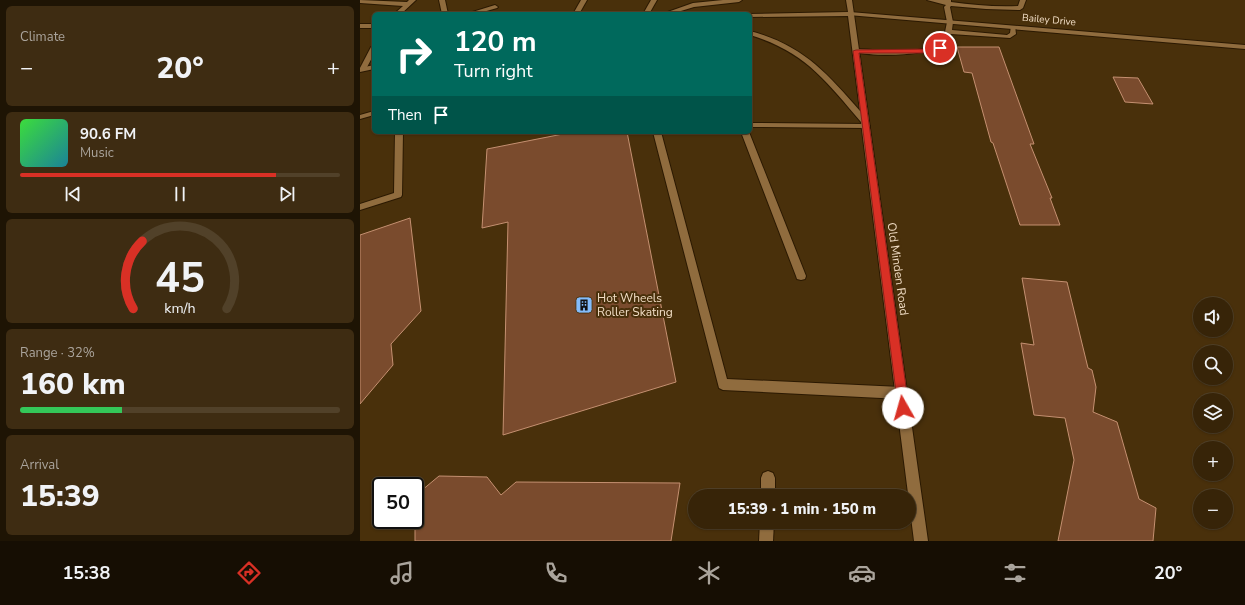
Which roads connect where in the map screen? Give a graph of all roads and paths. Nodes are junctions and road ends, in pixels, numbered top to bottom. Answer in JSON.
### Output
{"nodes":[{"id":1,"x":413,"y":0,"type":"edge"},
{"id":2,"x":442,"y":0,"type":"edge"},
{"id":3,"x":494,"y":0,"type":"edge"},
{"id":4,"x":584,"y":0,"type":"edge"},
{"id":5,"x":654,"y":0,"type":"edge"},
{"id":6,"x":740,"y":0,"type":"edge"},
{"id":7,"x":848,"y":0,"type":"edge"},
{"id":8,"x":930,"y":0,"type":"edge"},
{"id":9,"x":1023,"y":0,"type":"edge"},
{"id":10,"x":360,"y":1,"type":"edge"},
{"id":11,"x":948,"y":2,"type":"edge"},
{"id":12,"x":407,"y":4,"type":"junction"},
{"id":13,"x":496,"y":11,"type":"edge"},
{"id":14,"x":400,"y":12,"type":"edge"},
{"id":15,"x":445,"y":12,"type":"edge"},
{"id":16,"x":577,"y":12,"type":"edge"},
{"id":17,"x":647,"y":12,"type":"edge"},
{"id":18,"x":671,"y":12,"type":"edge"},
{"id":19,"x":850,"y":14,"type":"junction"},
{"id":20,"x":752,"y":15,"type":"edge"},
{"id":21,"x":950,"y":22,"type":"junction"},
{"id":22,"x":360,"y":26,"type":"edge"},
{"id":23,"x":372,"y":26,"type":"edge"},
{"id":24,"x":1013,"y":28,"type":"junction"},
{"id":25,"x":948,"y":32,"type":"junction"},
{"id":26,"x":752,"y":34,"type":"edge"},
{"id":27,"x":1245,"y":47,"type":"edge"},
{"id":28,"x":372,"y":51,"type":"edge"},
{"id":29,"x":856,"y":51,"type":"junction"},
{"id":30,"x":372,"y":68,"type":"edge"},
{"id":31,"x":362,"y":70,"type":"edge"},
{"id":32,"x":372,"y":114,"type":"edge"},
{"id":33,"x":360,"y":117,"type":"edge"},
{"id":34,"x":866,"y":124,"type":"junction"},
{"id":35,"x":752,"y":125,"type":"edge"},
{"id":36,"x":399,"y":134,"type":"edge"},
{"id":37,"x":659,"y":134,"type":"edge"},
{"id":38,"x":746,"y":134,"type":"edge"},
{"id":39,"x":360,"y":207,"type":"edge"},
{"id":40,"x":801,"y":276,"type":"dead end"},
{"id":41,"x":901,"y":393,"type":"junction"},
{"id":42,"x":768,"y":478,"type":"dead end"},
{"id":43,"x":768,"y":489,"type":"edge"},
{"id":44,"x":767,"y":529,"type":"edge"},
{"id":45,"x":766,"y":541,"type":"edge"},
{"id":46,"x":921,"y":541,"type":"edge"}],
"edges":[{"from":1,"to":12,"type":"main road"},
{"from":2,"to":15,"type":"main road"},
{"from":3,"to":13,"type":"main road"},
{"from":4,"to":16,"type":"main road"},
{"from":5,"to":17,"type":"main road"},
{"from":6,"to":18,"type":"main road"},
{"from":7,"to":19,"type":"main road","name":"Old Minden Road"},
{"from":8,"to":11,"type":"main road"},
{"from":9,"to":11,"type":"main road"},
{"from":10,"to":12,"type":"main road"},
{"from":11,"to":21,"type":"main road"},
{"from":12,"to":14,"type":"main road"},
{"from":19,"to":20,"type":"main road","name":"Bailey Drive"},
{"from":19,"to":21,"type":"main road","name":"Bailey Drive"},
{"from":19,"to":29,"type":"main road","name":"Old Minden Road"},
{"from":21,"to":24,"type":"main road","name":"Bailey Drive"},
{"from":21,"to":25,"type":"main road"},
{"from":22,"to":23,"type":"main road"},
{"from":24,"to":25,"type":"main road"},
{"from":24,"to":27,"type":"main road","name":"Bailey Drive"},
{"from":25,"to":29,"type":"main road"},
{"from":26,"to":34,"type":"main road"},
{"from":28,"to":31,"type":"main road"},
{"from":29,"to":34,"type":"main road","name":"Old Minden Road"},
{"from":30,"to":31,"type":"main road"},
{"from":32,"to":33,"type":"main road"},
{"from":34,"to":35,"type":"main road"},
{"from":34,"to":41,"type":"main road","name":"Old Minden Road"},
{"from":36,"to":39,"type":"main road"},
{"from":37,"to":41,"type":"main road"},
{"from":38,"to":40,"type":"main road"},
{"from":41,"to":46,"type":"main road","name":"Old Minden Road"},
{"from":42,"to":43,"type":"main road"},
{"from":44,"to":45,"type":"main road"}]}
